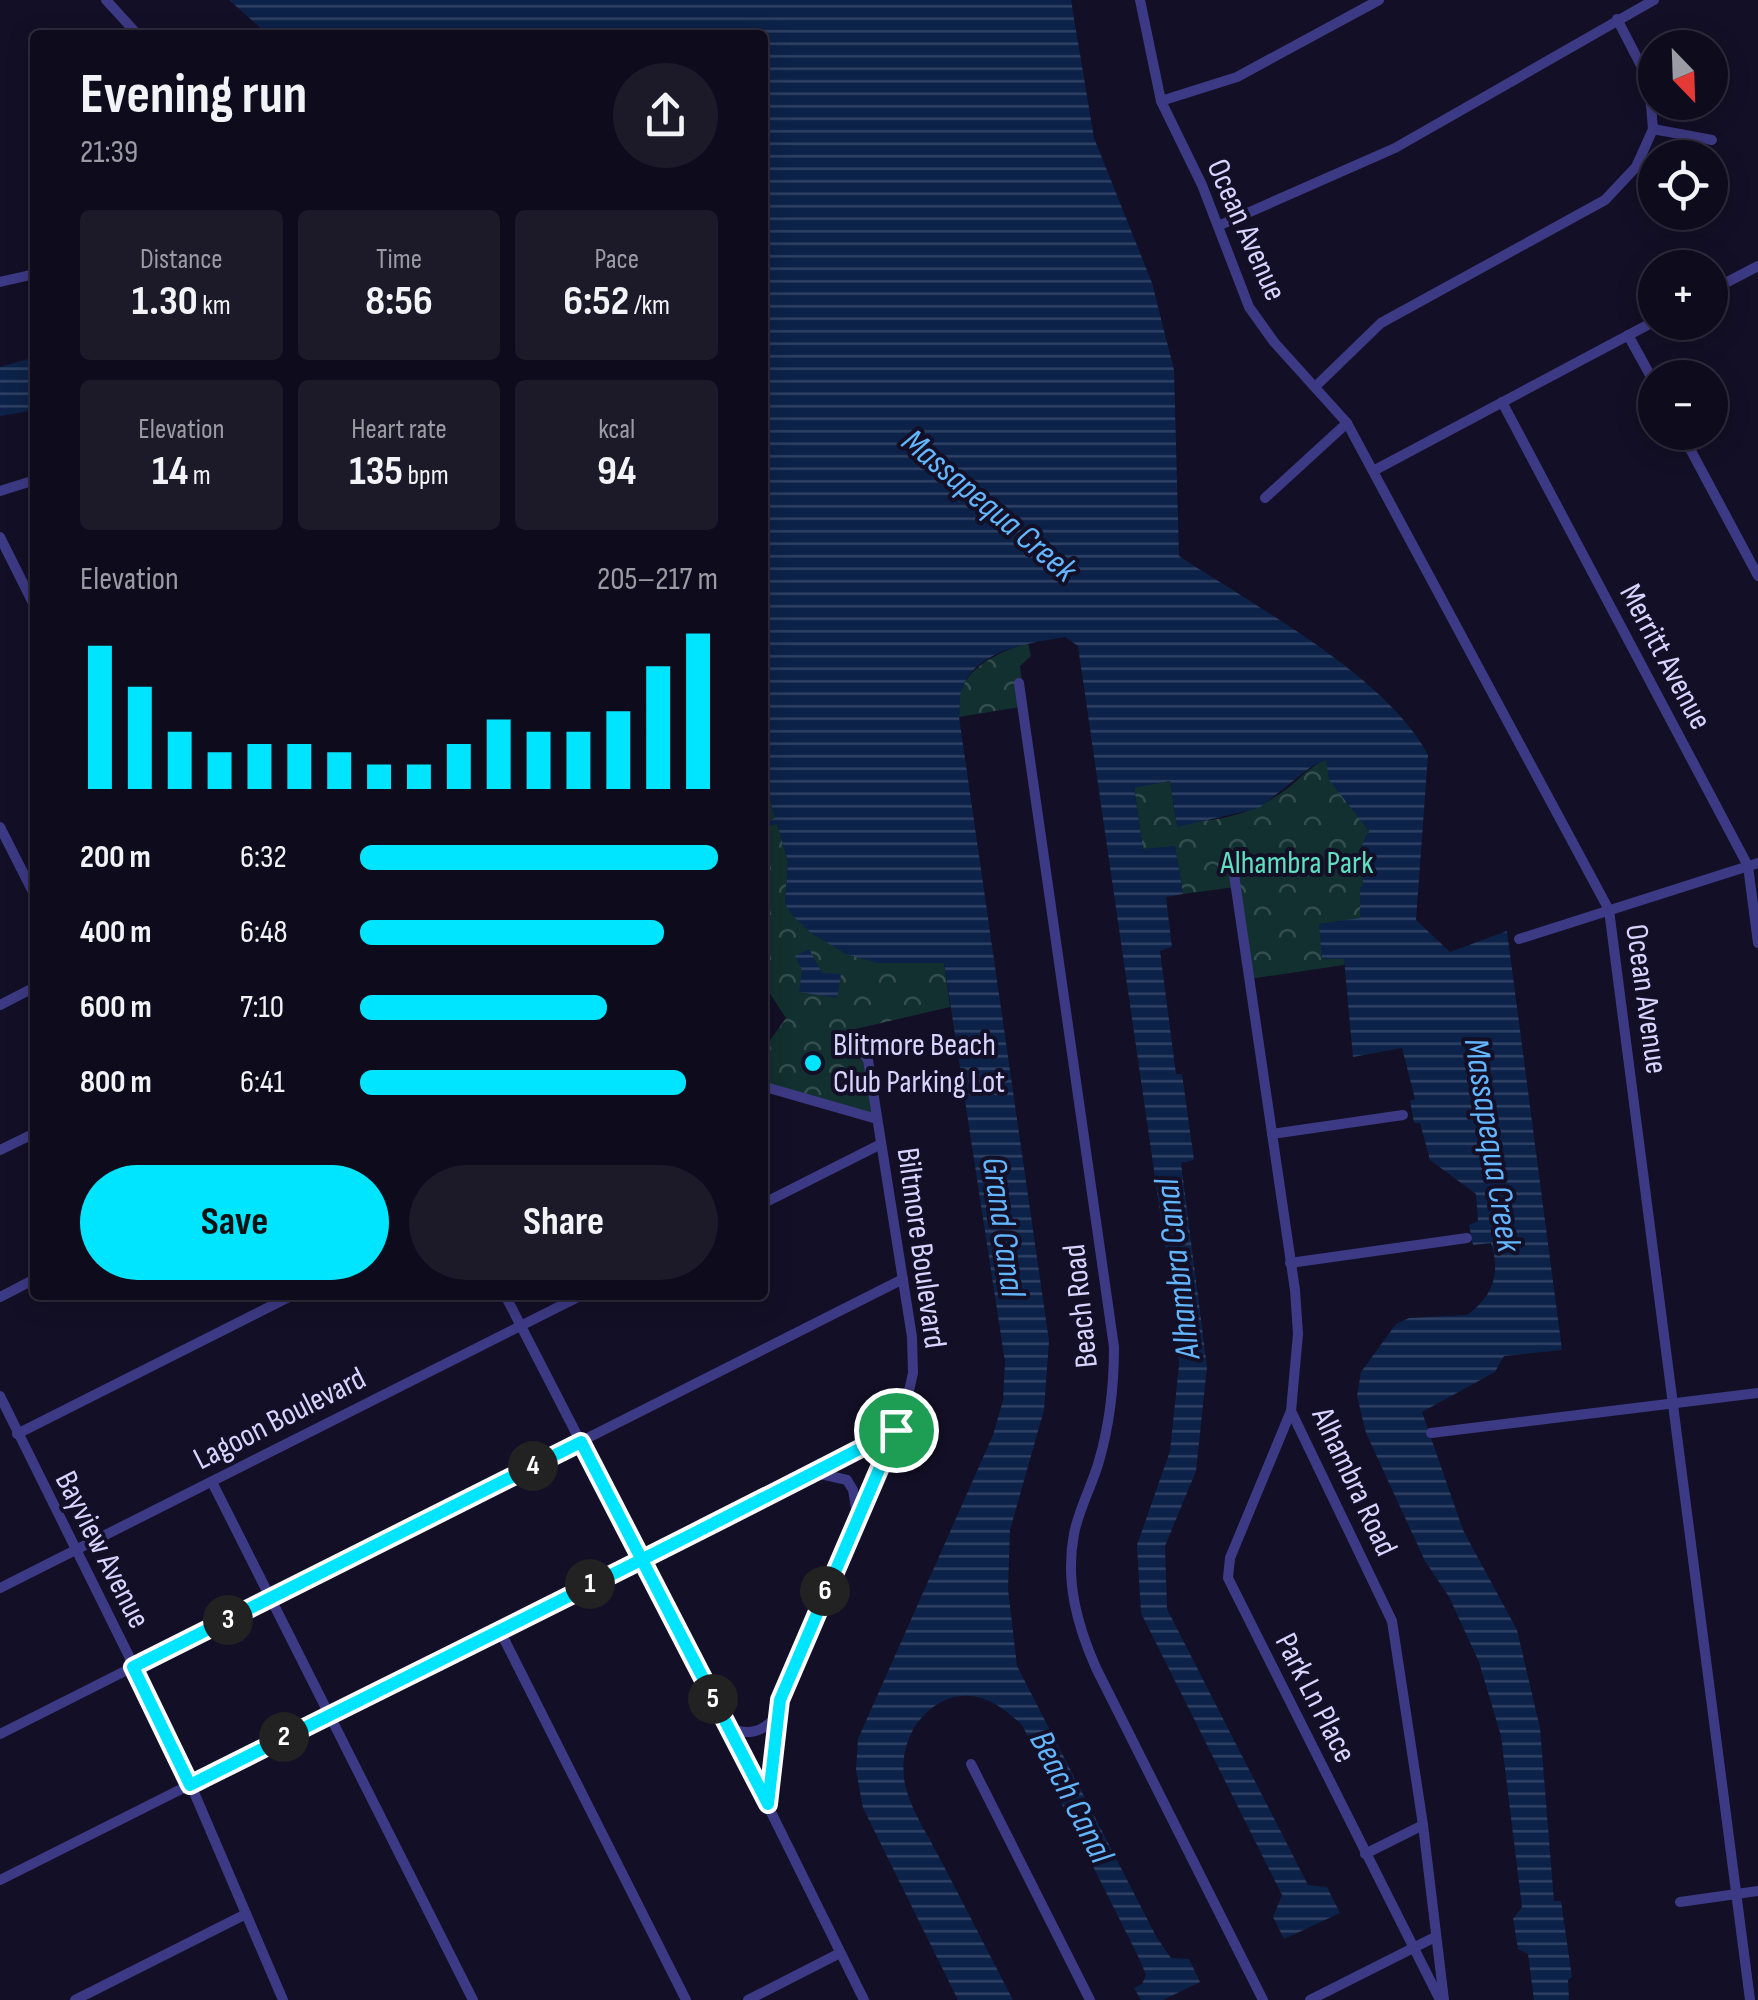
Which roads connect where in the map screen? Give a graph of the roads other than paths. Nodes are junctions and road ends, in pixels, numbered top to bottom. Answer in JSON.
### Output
{"nodes":[{"id":1,"x":106,"y":0,"type":"edge"},
{"id":2,"x":1140,"y":0,"type":"edge"},
{"id":3,"x":1379,"y":0,"type":"edge"},
{"id":4,"x":1654,"y":0,"type":"edge"},
{"id":5,"x":1617,"y":19,"type":"junction"},
{"id":6,"x":133,"y":30,"type":"edge"},
{"id":7,"x":1162,"y":101,"type":"junction"},
{"id":8,"x":1653,"y":129,"type":"junction"},
{"id":9,"x":1712,"y":140,"type":"dead end"},
{"id":10,"x":1218,"y":226,"type":"junction"},
{"id":11,"x":1757,"y":269,"type":"edge"},
{"id":12,"x":30,"y":275,"type":"edge"},
{"id":13,"x":0,"y":282,"type":"edge"},
{"id":14,"x":1728,"y":283,"type":"edge"},
{"id":15,"x":1638,"y":330,"type":"edge"},
{"id":16,"x":1628,"y":335,"type":"junction"},
{"id":17,"x":1642,"y":360,"type":"edge"},
{"id":18,"x":1316,"y":386,"type":"junction"},
{"id":19,"x":1502,"y":402,"type":"junction"},
{"id":20,"x":1347,"y":423,"type":"junction"},
{"id":21,"x":1691,"y":450,"type":"edge"},
{"id":22,"x":1374,"y":470,"type":"junction"},
{"id":23,"x":30,"y":482,"type":"edge"},
{"id":24,"x":0,"y":491,"type":"edge"},
{"id":25,"x":1265,"y":498,"type":"dead end"},
{"id":26,"x":0,"y":537,"type":"edge"},
{"id":27,"x":1758,"y":576,"type":"edge"},
{"id":28,"x":30,"y":597,"type":"edge"},
{"id":29,"x":1019,"y":683,"type":"dead end"},
{"id":30,"x":0,"y":827,"type":"edge"},
{"id":31,"x":1232,"y":861,"type":"dead end"},
{"id":32,"x":1753,"y":864,"type":"edge"},
{"id":33,"x":30,"y":886,"type":"edge"},
{"id":34,"x":1609,"y":910,"type":"junction"},
{"id":35,"x":1518,"y":939,"type":"dead end"},
{"id":36,"x":1758,"y":943,"type":"edge"},
{"id":37,"x":30,"y":990,"type":"edge"},
{"id":38,"x":0,"y":1005,"type":"edge"},
{"id":39,"x":855,"y":1040,"type":"dead end"},
{"id":40,"x":768,"y":1088,"type":"edge"},
{"id":41,"x":1404,"y":1115,"type":"dead end"},
{"id":42,"x":877,"y":1118,"type":"junction"},
{"id":43,"x":1272,"y":1134,"type":"junction"},
{"id":44,"x":30,"y":1135,"type":"edge"},
{"id":45,"x":881,"y":1144,"type":"junction"},
{"id":46,"x":0,"y":1150,"type":"edge"},
{"id":47,"x":768,"y":1201,"type":"edge"},
{"id":48,"x":1467,"y":1238,"type":"dead end"},
{"id":49,"x":1290,"y":1263,"type":"junction"},
{"id":50,"x":902,"y":1279,"type":"junction"},
{"id":51,"x":30,"y":1282,"type":"edge"},
{"id":52,"x":0,"y":1297,"type":"edge"},
{"id":53,"x":283,"y":1300,"type":"edge"},
{"id":54,"x":508,"y":1300,"type":"edge"},
{"id":55,"x":572,"y":1300,"type":"edge"},
{"id":56,"x":521,"y":1326,"type":"junction"},
{"id":57,"x":1758,"y":1392,"type":"edge"},
{"id":58,"x":0,"y":1396,"type":"edge"},
{"id":59,"x":1674,"y":1403,"type":"junction"},
{"id":60,"x":1291,"y":1411,"type":"junction"},
{"id":61,"x":896,"y":1430,"type":"junction"},
{"id":62,"x":1431,"y":1432,"type":"dead end"},
{"id":63,"x":16,"y":1434,"type":"junction"},
{"id":64,"x":581,"y":1442,"type":"junction"},
{"id":65,"x":815,"y":1472,"type":"junction"},
{"id":66,"x":212,"y":1482,"type":"junction"},
{"id":67,"x":857,"y":1515,"type":"junction"},
{"id":68,"x":74,"y":1550,"type":"junction"},
{"id":69,"x":641,"y":1558,"type":"junction"},
{"id":70,"x":0,"y":1588,"type":"edge"},
{"id":71,"x":270,"y":1598,"type":"junction"},
{"id":72,"x":499,"y":1629,"type":"junction"},
{"id":73,"x":133,"y":1667,"type":"junction"},
{"id":74,"x":329,"y":1714,"type":"junction"},
{"id":75,"x":776,"y":1717,"type":"junction"},
{"id":76,"x":728,"y":1727,"type":"junction"},
{"id":77,"x":0,"y":1734,"type":"edge"},
{"id":78,"x":970,"y":1764,"type":"dead end"},
{"id":79,"x":190,"y":1785,"type":"junction"},
{"id":80,"x":768,"y":1804,"type":"junction"},
{"id":81,"x":1424,"y":1825,"type":"junction"},
{"id":82,"x":1365,"y":1854,"type":"junction"},
{"id":83,"x":0,"y":1880,"type":"edge"},
{"id":84,"x":1758,"y":1891,"type":"edge"},
{"id":85,"x":1736,"y":1894,"type":"junction"},
{"id":86,"x":1680,"y":1902,"type":"dead end"},
{"id":87,"x":246,"y":1914,"type":"junction"},
{"id":88,"x":1435,"y":1938,"type":"junction"},
{"id":89,"x":1414,"y":1948,"type":"junction"},
{"id":90,"x":840,"y":1954,"type":"junction"},
{"id":91,"x":75,"y":2000,"type":"edge"},
{"id":92,"x":283,"y":2000,"type":"edge"},
{"id":93,"x":473,"y":2000,"type":"edge"},
{"id":94,"x":686,"y":2000,"type":"edge"},
{"id":95,"x":748,"y":2000,"type":"edge"},
{"id":96,"x":864,"y":2000,"type":"edge"},
{"id":97,"x":1090,"y":2000,"type":"edge"},
{"id":98,"x":1263,"y":2000,"type":"edge"},
{"id":99,"x":1310,"y":2000,"type":"edge"},
{"id":100,"x":1442,"y":2000,"type":"edge"},
{"id":101,"x":1750,"y":2000,"type":"edge"}],
"edges":[{"from":1,"to":6,"type":"street"},
{"from":2,"to":7,"type":"street","name":"Ocean Avenue"},
{"from":3,"to":7,"type":"street"},
{"from":4,"to":5,"type":"street"},
{"from":5,"to":8,"type":"street"},
{"from":5,"to":10,"type":"street"},
{"from":7,"to":10,"type":"street","name":"Ocean Avenue"},
{"from":8,"to":9,"type":"street"},
{"from":8,"to":18,"type":"street"},
{"from":10,"to":18,"type":"street","name":"Ocean Avenue"},
{"from":11,"to":14,"type":"street"},
{"from":12,"to":13,"type":"street"},
{"from":15,"to":16,"type":"street"},
{"from":16,"to":17,"type":"street"},
{"from":16,"to":19,"type":"street"},
{"from":18,"to":20,"type":"street","name":"Ocean Avenue"},
{"from":19,"to":22,"type":"street"},
{"from":19,"to":32,"type":"street","name":"Merritt Avenue"},
{"from":20,"to":22,"type":"street","name":"Ocean Avenue"},
{"from":20,"to":25,"type":"street"},
{"from":21,"to":27,"type":"street"},
{"from":22,"to":34,"type":"street","name":"Ocean Avenue"},
{"from":23,"to":24,"type":"street"},
{"from":26,"to":28,"type":"street"},
{"from":29,"to":98,"type":"street","name":"Beach Road"},
{"from":30,"to":33,"type":"street"},
{"from":31,"to":43,"type":"street","name":"Alhambra Road"},
{"from":32,"to":34,"type":"street"},
{"from":32,"to":36,"type":"street","name":"Merritt Avenue"},
{"from":34,"to":35,"type":"street"},
{"from":34,"to":59,"type":"street","name":"Ocean Avenue"},
{"from":37,"to":38,"type":"street"},
{"from":39,"to":42,"type":"street"},
{"from":40,"to":42,"type":"street","name":"Biltmore Boulevard"},
{"from":41,"to":43,"type":"street"},
{"from":42,"to":45,"type":"street","name":"Biltmore Boulevard"},
{"from":43,"to":49,"type":"street","name":"Alhambra Road"},
{"from":44,"to":46,"type":"street"},
{"from":45,"to":47,"type":"street"},
{"from":45,"to":50,"type":"street","name":"Biltmore Boulevard"},
{"from":48,"to":49,"type":"street"},
{"from":49,"to":60,"type":"street","name":"Alhambra Road"},
{"from":50,"to":61,"type":"street","name":"Biltmore Boulevard"},
{"from":50,"to":64,"type":"street"},
{"from":51,"to":52,"type":"street"},
{"from":53,"to":63,"type":"street"},
{"from":54,"to":56,"type":"street"},
{"from":55,"to":56,"type":"street","name":"Lagoon Boulevard"},
{"from":56,"to":64,"type":"street"},
{"from":56,"to":66,"type":"street","name":"Lagoon Boulevard"},
{"from":57,"to":59,"type":"street"},
{"from":58,"to":63,"type":"street","name":"Bayview Avenue"},
{"from":59,"to":62,"type":"street"},
{"from":59,"to":85,"type":"street","name":"Ocean Avenue"},
{"from":60,"to":81,"type":"street","name":"Alhambra Road"},
{"from":60,"to":82,"type":"street","name":"Park Ln Place"},
{"from":61,"to":65,"type":"street"},
{"from":61,"to":67,"type":"street","name":"Biltmore Boulevard"},
{"from":63,"to":68,"type":"street","name":"Bayview Avenue"},
{"from":64,"to":69,"type":"street"},
{"from":64,"to":71,"type":"street"},
{"from":65,"to":67,"type":"street"},
{"from":65,"to":69,"type":"street"},
{"from":66,"to":68,"type":"street","name":"Lagoon Boulevard"},
{"from":66,"to":71,"type":"street"},
{"from":67,"to":75,"type":"street","name":"Biltmore Boulevard"},
{"from":68,"to":70,"type":"street","name":"Lagoon Boulevard"},
{"from":68,"to":73,"type":"street","name":"Bayview Avenue"},
{"from":69,"to":72,"type":"street"},
{"from":69,"to":76,"type":"street"},
{"from":71,"to":73,"type":"street"},
{"from":71,"to":74,"type":"street"},
{"from":72,"to":74,"type":"street"},
{"from":72,"to":94,"type":"street"},
{"from":73,"to":77,"type":"street"},
{"from":73,"to":79,"type":"street","name":"Bayview Avenue"},
{"from":74,"to":79,"type":"street"},
{"from":74,"to":93,"type":"street"},
{"from":75,"to":76,"type":"street"},
{"from":75,"to":80,"type":"street","name":"Biltmore Boulevard"},
{"from":76,"to":80,"type":"street"},
{"from":78,"to":97,"type":"street"},
{"from":79,"to":83,"type":"street"},
{"from":79,"to":87,"type":"street","name":"Bayview Avenue"},
{"from":80,"to":90,"type":"street"},
{"from":81,"to":82,"type":"street"},
{"from":81,"to":88,"type":"street","name":"Alhambra Road"},
{"from":82,"to":89,"type":"street","name":"Park Ln Place"},
{"from":84,"to":85,"type":"street"},
{"from":85,"to":86,"type":"street"},
{"from":85,"to":101,"type":"street","name":"Ocean Avenue"},
{"from":87,"to":91,"type":"street"},
{"from":87,"to":92,"type":"street","name":"Bayview Avenue"},
{"from":88,"to":89,"type":"street"},
{"from":88,"to":100,"type":"street","name":"Alhambra Road"},
{"from":89,"to":99,"type":"street"},
{"from":89,"to":100,"type":"street","name":"Park Ln Place"},
{"from":90,"to":95,"type":"street"},
{"from":90,"to":96,"type":"street"}]}
